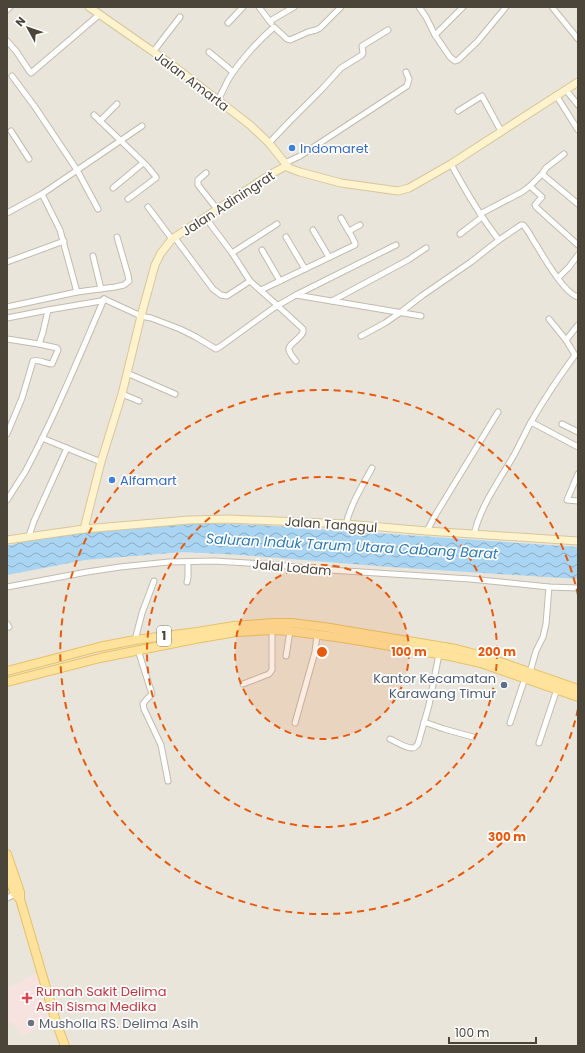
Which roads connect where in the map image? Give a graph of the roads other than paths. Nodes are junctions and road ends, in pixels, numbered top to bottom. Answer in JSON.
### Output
{"nodes":[{"id":1,"x":10,"y":7,"type":"edge"},
{"id":2,"x":89,"y":7,"type":"edge"},
{"id":3,"x":243,"y":7,"type":"edge"},
{"id":4,"x":259,"y":7,"type":"edge"},
{"id":5,"x":294,"y":7,"type":"edge"},
{"id":6,"x":341,"y":7,"type":"edge"},
{"id":7,"x":419,"y":7,"type":"edge"},
{"id":8,"x":464,"y":7,"type":"edge"},
{"id":9,"x":506,"y":7,"type":"edge"},
{"id":10,"x":552,"y":7,"type":"edge"},
{"id":11,"x":7,"y":10,"type":"edge"},
{"id":12,"x":100,"y":14,"type":"junction"},
{"id":13,"x":180,"y":17,"type":"dead end"},
{"id":14,"x":270,"y":21,"type":"junction"},
{"id":15,"x":228,"y":23,"type":"dead end"},
{"id":16,"x":274,"y":27,"type":"junction"},
{"id":17,"x":388,"y":30,"type":"dead end"},
{"id":18,"x":436,"y":35,"type":"junction"},
{"id":19,"x":578,"y":39,"type":"edge"},
{"id":20,"x":7,"y":41,"type":"edge"},
{"id":21,"x":153,"y":52,"type":"junction"},
{"id":22,"x":209,"y":52,"type":"dead end"},
{"id":23,"x":233,"y":72,"type":"junction"},
{"id":24,"x":406,"y":72,"type":"dead end"},
{"id":25,"x":12,"y":76,"type":"dead end"},
{"id":26,"x":578,"y":82,"type":"edge"},
{"id":27,"x":566,"y":90,"type":"junction"},
{"id":28,"x":556,"y":95,"type":"junction"},
{"id":29,"x":218,"y":100,"type":"junction"},
{"id":30,"x":117,"y":104,"type":"dead end"},
{"id":31,"x":578,"y":105,"type":"edge"},
{"id":32,"x":458,"y":111,"type":"dead end"},
{"id":33,"x":94,"y":115,"type":"dead end"},
{"id":34,"x":100,"y":121,"type":"junction"},
{"id":35,"x":142,"y":126,"type":"dead end"},
{"id":36,"x":501,"y":130,"type":"junction"},
{"id":37,"x":578,"y":130,"type":"edge"},
{"id":38,"x":11,"y":131,"type":"edge"},
{"id":39,"x":120,"y":141,"type":"junction"},
{"id":40,"x":269,"y":143,"type":"junction"},
{"id":41,"x":564,"y":154,"type":"dead end"},
{"id":42,"x":29,"y":159,"type":"dead end"},
{"id":43,"x":143,"y":163,"type":"junction"},
{"id":44,"x":286,"y":164,"type":"junction"},
{"id":45,"x":450,"y":164,"type":"junction"},
{"id":46,"x":77,"y":170,"type":"junction"},
{"id":47,"x":206,"y":173,"type":"dead end"},
{"id":48,"x":542,"y":174,"type":"junction"},
{"id":49,"x":530,"y":186,"type":"junction"},
{"id":50,"x":113,"y":188,"type":"dead end"},
{"id":51,"x":42,"y":194,"type":"junction"},
{"id":52,"x":128,"y":199,"type":"dead end"},
{"id":53,"x":578,"y":204,"type":"edge"},
{"id":54,"x":148,"y":206,"type":"dead end"},
{"id":55,"x":98,"y":209,"type":"dead end"},
{"id":56,"x":217,"y":209,"type":"junction"},
{"id":57,"x":7,"y":213,"type":"edge"},
{"id":58,"x":481,"y":216,"type":"junction"},
{"id":59,"x":205,"y":218,"type":"junction"},
{"id":60,"x":341,"y":218,"type":"dead end"},
{"id":61,"x":277,"y":224,"type":"dead end"},
{"id":62,"x":360,"y":225,"type":"dead end"},
{"id":63,"x":313,"y":230,"type":"dead end"},
{"id":64,"x":349,"y":232,"type":"junction"},
{"id":65,"x":460,"y":234,"type":"dead end"},
{"id":66,"x":117,"y":237,"type":"dead end"},
{"id":67,"x":286,"y":238,"type":"dead end"},
{"id":68,"x":174,"y":239,"type":"junction"},
{"id":69,"x":499,"y":240,"type":"junction"},
{"id":70,"x":64,"y":241,"type":"junction"},
{"id":71,"x":578,"y":244,"type":"edge"},
{"id":72,"x":396,"y":245,"type":"dead end"},
{"id":73,"x":426,"y":248,"type":"dead end"},
{"id":74,"x":262,"y":250,"type":"dead end"},
{"id":75,"x":232,"y":253,"type":"junction"},
{"id":76,"x":578,"y":255,"type":"edge"},
{"id":77,"x":93,"y":256,"type":"dead end"},
{"id":78,"x":329,"y":257,"type":"junction"},
{"id":79,"x":7,"y":262,"type":"edge"},
{"id":80,"x":305,"y":269,"type":"junction"},
{"id":81,"x":558,"y":278,"type":"junction"},
{"id":82,"x":250,"y":281,"type":"junction"},
{"id":83,"x":280,"y":281,"type":"junction"},
{"id":84,"x":101,"y":289,"type":"junction"},
{"id":85,"x":261,"y":290,"type":"junction"},
{"id":86,"x":78,"y":292,"type":"junction"},
{"id":87,"x":296,"y":295,"type":"junction"},
{"id":88,"x":578,"y":297,"type":"edge"},
{"id":89,"x":104,"y":299,"type":"junction"},
{"id":90,"x":332,"y":301,"type":"junction"},
{"id":91,"x":277,"y":305,"type":"junction"},
{"id":92,"x":7,"y":307,"type":"edge"},
{"id":93,"x":48,"y":310,"type":"junction"},
{"id":94,"x":401,"y":312,"type":"junction"},
{"id":95,"x":141,"y":316,"type":"junction"},
{"id":96,"x":421,"y":316,"type":"dead end"},
{"id":97,"x":7,"y":318,"type":"edge"},
{"id":98,"x":549,"y":319,"type":"dead end"},
{"id":99,"x":578,"y":325,"type":"edge"},
{"id":100,"x":361,"y":336,"type":"dead end"},
{"id":101,"x":7,"y":339,"type":"edge"},
{"id":102,"x":566,"y":340,"type":"junction"},
{"id":103,"x":39,"y":344,"type":"junction"},
{"id":104,"x":576,"y":356,"type":"edge"},
{"id":105,"x":296,"y":361,"type":"dead end"},
{"id":106,"x":127,"y":373,"type":"junction"},
{"id":107,"x":122,"y":394,"type":"junction"},
{"id":108,"x":175,"y":394,"type":"dead end"},
{"id":109,"x":139,"y":401,"type":"dead end"},
{"id":110,"x":498,"y":412,"type":"dead end"},
{"id":111,"x":531,"y":422,"type":"junction"},
{"id":112,"x":562,"y":424,"type":"dead end"},
{"id":113,"x":578,"y":432,"type":"edge"},
{"id":114,"x":7,"y":434,"type":"edge"},
{"id":115,"x":42,"y":438,"type":"junction"},
{"id":116,"x":578,"y":447,"type":"edge"},
{"id":117,"x":67,"y":448,"type":"junction"},
{"id":118,"x":101,"y":462,"type":"junction"},
{"id":119,"x":372,"y":468,"type":"dead end"},
{"id":120,"x":578,"y":474,"type":"edge"},
{"id":121,"x":7,"y":500,"type":"edge"},
{"id":122,"x":578,"y":501,"type":"edge"},
{"id":123,"x":346,"y":524,"type":"junction"},
{"id":124,"x":84,"y":529,"type":"junction"},
{"id":125,"x":427,"y":531,"type":"junction"},
{"id":126,"x":474,"y":534,"type":"junction"},
{"id":127,"x":29,"y":536,"type":"junction"},
{"id":128,"x":7,"y":540,"type":"edge"},
{"id":129,"x":578,"y":541,"type":"edge"},
{"id":130,"x":188,"y":562,"type":"junction"},
{"id":131,"x":154,"y":581,"type":"dead end"},
{"id":132,"x":187,"y":582,"type":"dead end"},
{"id":133,"x":7,"y":587,"type":"edge"},
{"id":134,"x":549,"y":587,"type":"junction"},
{"id":135,"x":578,"y":588,"type":"edge"},
{"id":136,"x":272,"y":630,"type":"junction"},
{"id":137,"x":290,"y":631,"type":"junction"},
{"id":138,"x":317,"y":635,"type":"junction"},
{"id":139,"x":135,"y":640,"type":"junction"},
{"id":140,"x":408,"y":644,"type":"junction"},
{"id":141,"x":138,"y":650,"type":"junction"},
{"id":142,"x":439,"y":654,"type":"junction"},
{"id":143,"x":286,"y":656,"type":"dead end"},
{"id":144,"x":7,"y":671,"type":"edge"},
{"id":145,"x":528,"y":675,"type":"junction"},
{"id":146,"x":541,"y":680,"type":"junction"},
{"id":147,"x":7,"y":682,"type":"edge"},
{"id":148,"x":243,"y":684,"type":"dead end"},
{"id":149,"x":557,"y":689,"type":"junction"},
{"id":150,"x":578,"y":689,"type":"edge"},
{"id":151,"x":578,"y":697,"type":"edge"},
{"id":152,"x":424,"y":722,"type":"junction"},
{"id":153,"x":295,"y":723,"type":"dead end"},
{"id":154,"x":510,"y":723,"type":"dead end"},
{"id":155,"x":473,"y":737,"type":"dead end"},
{"id":156,"x":390,"y":739,"type":"dead end"},
{"id":157,"x":539,"y":743,"type":"dead end"},
{"id":158,"x":168,"y":781,"type":"dead end"},
{"id":159,"x":7,"y":854,"type":"edge"},
{"id":160,"x":7,"y":872,"type":"edge"},
{"id":161,"x":15,"y":896,"type":"edge"},
{"id":162,"x":65,"y":1046,"type":"edge"}],
"edges":[{"from":1,"to":11,"type":"street"},
{"from":2,"to":12,"type":"street","name":"Jalan Amarta"},
{"from":3,"to":15,"type":"street"},
{"from":4,"to":14,"type":"street"},
{"from":5,"to":14,"type":"street"},
{"from":6,"to":16,"type":"street"},
{"from":7,"to":18,"type":"street"},
{"from":8,"to":18,"type":"street"},
{"from":9,"to":18,"type":"street"},
{"from":10,"to":19,"type":"street"},
{"from":12,"to":20,"type":"street"},
{"from":12,"to":21,"type":"street","name":"Jalan Amarta"},
{"from":13,"to":21,"type":"street"},
{"from":14,"to":16,"type":"street"},
{"from":16,"to":23,"type":"street"},
{"from":17,"to":40,"type":"street"},
{"from":21,"to":29,"type":"street","name":"Jalan Amarta"},
{"from":22,"to":23,"type":"street"},
{"from":23,"to":29,"type":"street"},
{"from":24,"to":44,"type":"street"},
{"from":25,"to":46,"type":"street"},
{"from":26,"to":27,"type":"street","name":"Jalan Adiningrat"},
{"from":27,"to":28,"type":"street","name":"Jalan Adiningrat"},
{"from":27,"to":31,"type":"street"},
{"from":28,"to":36,"type":"street","name":"Jalan Adiningrat"},
{"from":28,"to":37,"type":"street"},
{"from":29,"to":40,"type":"street","name":"Jalan Amarta"},
{"from":30,"to":34,"type":"street"},
{"from":32,"to":36,"type":"street"},
{"from":33,"to":34,"type":"street"},
{"from":34,"to":39,"type":"street"},
{"from":35,"to":39,"type":"street"},
{"from":36,"to":45,"type":"street","name":"Jalan Adiningrat"},
{"from":38,"to":42,"type":"street"},
{"from":39,"to":43,"type":"street"},
{"from":39,"to":46,"type":"street"},
{"from":40,"to":44,"type":"street","name":"Jalan Amarta"},
{"from":41,"to":48,"type":"street"},
{"from":43,"to":50,"type":"street"},
{"from":43,"to":52,"type":"street"},
{"from":44,"to":45,"type":"street","name":"Jalan Adiningrat"},
{"from":44,"to":56,"type":"street","name":"Jalan Adiningrat"},
{"from":45,"to":58,"type":"street"},
{"from":46,"to":51,"type":"street"},
{"from":46,"to":55,"type":"street"},
{"from":47,"to":56,"type":"street"},
{"from":48,"to":49,"type":"street"},
{"from":48,"to":53,"type":"street"},
{"from":49,"to":58,"type":"street"},
{"from":49,"to":71,"type":"street"},
{"from":51,"to":57,"type":"street"},
{"from":51,"to":70,"type":"street"},
{"from":54,"to":68,"type":"street"},
{"from":56,"to":59,"type":"street","name":"Jalan Adiningrat"},
{"from":58,"to":65,"type":"street"},
{"from":58,"to":69,"type":"street"},
{"from":59,"to":68,"type":"street","name":"Jalan Adiningrat"},
{"from":59,"to":75,"type":"street"},
{"from":60,"to":64,"type":"street"},
{"from":61,"to":75,"type":"street"},
{"from":62,"to":64,"type":"street"},
{"from":63,"to":78,"type":"street"},
{"from":64,"to":78,"type":"street"},
{"from":66,"to":84,"type":"street"},
{"from":67,"to":80,"type":"street"},
{"from":68,"to":82,"type":"street"},
{"from":68,"to":95,"type":"street","name":"Jalan Adiningrat"},
{"from":69,"to":81,"type":"street"},
{"from":69,"to":94,"type":"street"},
{"from":70,"to":79,"type":"street"},
{"from":70,"to":86,"type":"street"},
{"from":72,"to":87,"type":"street"},
{"from":73,"to":90,"type":"street"},
{"from":74,"to":83,"type":"street"},
{"from":75,"to":82,"type":"street"},
{"from":76,"to":81,"type":"street"},
{"from":77,"to":84,"type":"street"},
{"from":78,"to":80,"type":"street"},
{"from":80,"to":83,"type":"street"},
{"from":81,"to":88,"type":"street"},
{"from":82,"to":85,"type":"street"},
{"from":83,"to":85,"type":"street"},
{"from":84,"to":86,"type":"street"},
{"from":85,"to":91,"type":"street"},
{"from":86,"to":92,"type":"street"},
{"from":87,"to":90,"type":"street"},
{"from":87,"to":91,"type":"street"},
{"from":89,"to":93,"type":"street"},
{"from":89,"to":95,"type":"street"},
{"from":89,"to":115,"type":"street"},
{"from":90,"to":94,"type":"street"},
{"from":91,"to":95,"type":"street"},
{"from":91,"to":105,"type":"street"},
{"from":93,"to":97,"type":"street"},
{"from":93,"to":103,"type":"street"},
{"from":94,"to":96,"type":"street"},
{"from":94,"to":100,"type":"street"},
{"from":95,"to":106,"type":"street","name":"Jalan Adiningrat"},
{"from":98,"to":102,"type":"street"},
{"from":99,"to":102,"type":"street"},
{"from":101,"to":103,"type":"street"},
{"from":102,"to":104,"type":"street"},
{"from":103,"to":114,"type":"street"},
{"from":104,"to":111,"type":"street"},
{"from":106,"to":107,"type":"street","name":"Jalan Adiningrat"},
{"from":106,"to":108,"type":"street"},
{"from":107,"to":109,"type":"street"},
{"from":107,"to":118,"type":"street","name":"Jalan Adiningrat"},
{"from":110,"to":125,"type":"street"},
{"from":111,"to":116,"type":"street"},
{"from":111,"to":126,"type":"street"},
{"from":112,"to":113,"type":"street"},
{"from":115,"to":117,"type":"street"},
{"from":115,"to":121,"type":"street"},
{"from":117,"to":118,"type":"street"},
{"from":117,"to":127,"type":"street"},
{"from":118,"to":124,"type":"street","name":"Jalan Adiningrat"},
{"from":119,"to":123,"type":"street"},
{"from":120,"to":122,"type":"street"},
{"from":123,"to":124,"type":"street","name":"Jalan Tanggul"},
{"from":123,"to":125,"type":"street","name":"Jalan Tanggul"},
{"from":124,"to":127,"type":"street","name":"Jalan Tanggul"},
{"from":125,"to":126,"type":"street","name":"Jalan Tanggul"},
{"from":126,"to":129,"type":"street","name":"Jalan Tanggul"},
{"from":127,"to":128,"type":"street","name":"Jalan Tanggul"},
{"from":130,"to":132,"type":"street"},
{"from":130,"to":133,"type":"street","name":"Jalal Lodam"},
{"from":130,"to":134,"type":"street","name":"Jalal Lodam"},
{"from":131,"to":139,"type":"street"},
{"from":134,"to":135,"type":"street","name":"Jalal Lodam"},
{"from":134,"to":145,"type":"street"},
{"from":136,"to":137,"type":"main road","number":"1"},
{"from":136,"to":141,"type":"main road","number":"1"},
{"from":136,"to":148,"type":"street"},
{"from":137,"to":138,"type":"main road","number":"1"},
{"from":137,"to":143,"type":"street"},
{"from":138,"to":140,"type":"main road","number":"1"},
{"from":138,"to":153,"type":"street"},
{"from":139,"to":140,"type":"main road","number":"1"},
{"from":139,"to":144,"type":"main road","number":"1"},
{"from":140,"to":142,"type":"main road","number":"1"},
{"from":140,"to":145,"type":"main road","number":"1"},
{"from":141,"to":147,"type":"main road","number":"1"},
{"from":141,"to":158,"type":"street"},
{"from":142,"to":145,"type":"main road","number":"1"},
{"from":142,"to":152,"type":"street"},
{"from":145,"to":146,"type":"main road","number":"1"},
{"from":145,"to":154,"type":"street"},
{"from":146,"to":149,"type":"main road","number":"1"},
{"from":146,"to":150,"type":"main road","number":"1"},
{"from":149,"to":151,"type":"main road","number":"1"},
{"from":149,"to":157,"type":"street"},
{"from":152,"to":155,"type":"street"},
{"from":152,"to":156,"type":"street"},
{"from":159,"to":161,"type":"main road"},
{"from":160,"to":161,"type":"main road"},
{"from":161,"to":162,"type":"main road"}]}
